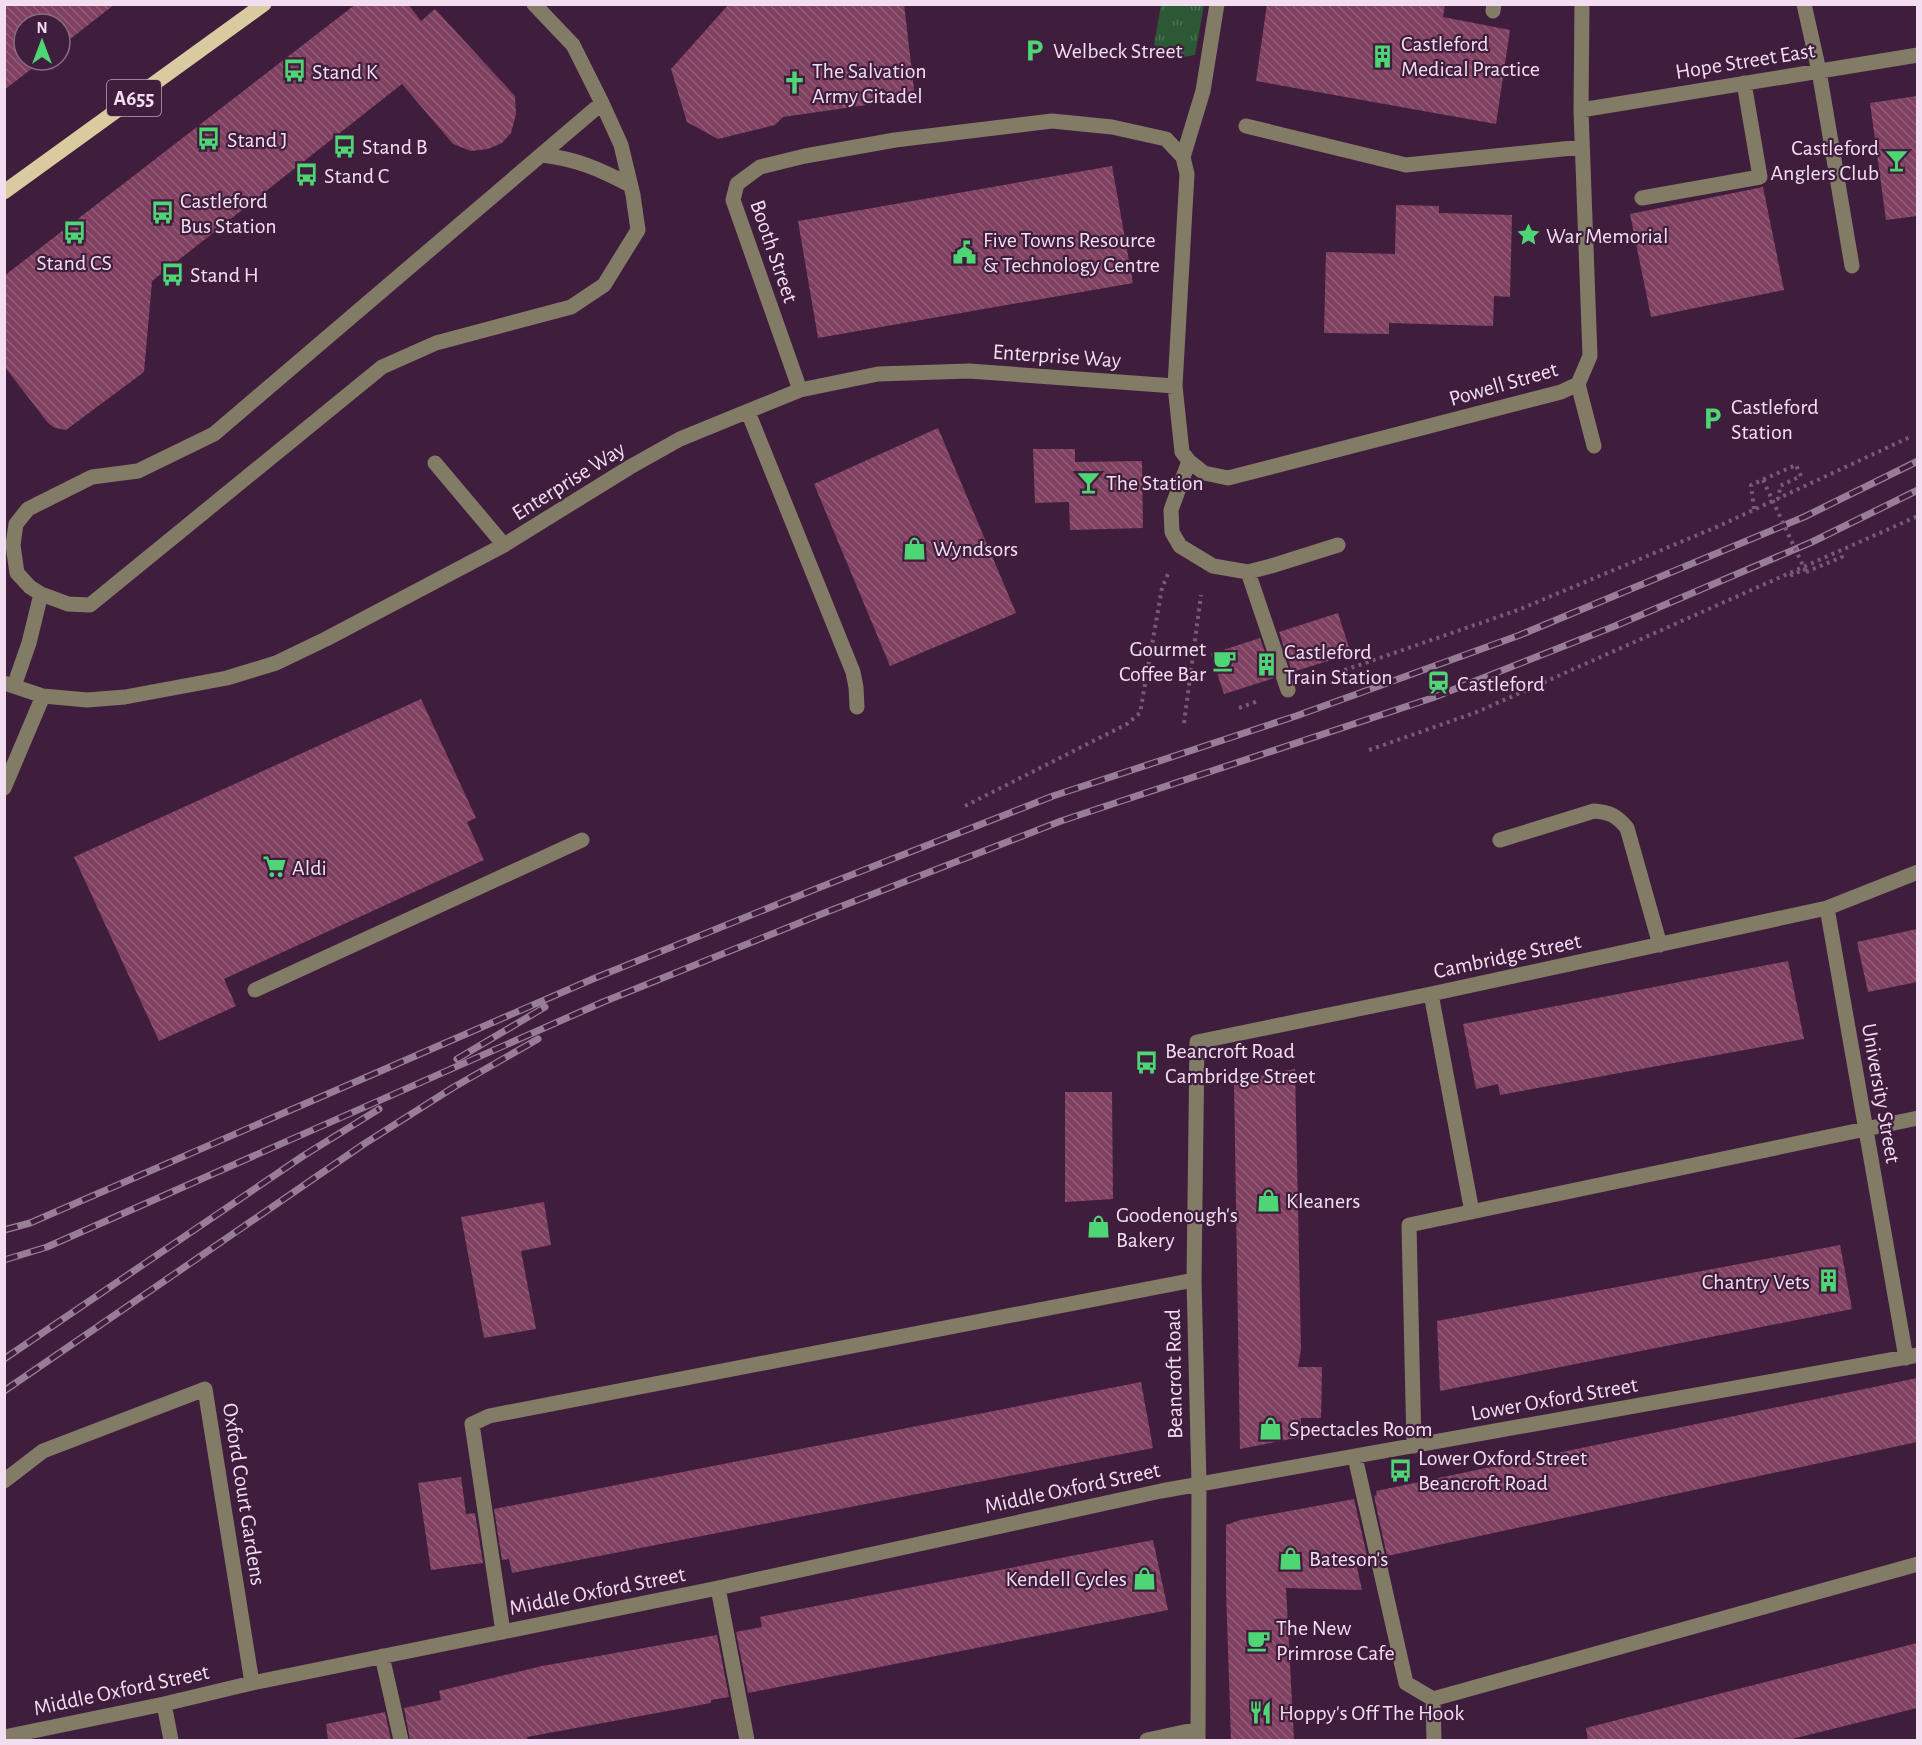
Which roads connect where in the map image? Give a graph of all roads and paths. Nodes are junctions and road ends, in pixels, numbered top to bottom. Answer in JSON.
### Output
{"nodes":[{"id":1,"x":264,"y":4,"type":"edge"},
{"id":2,"x":534,"y":4,"type":"edge"},
{"id":3,"x":1217,"y":4,"type":"edge"},
{"id":4,"x":1582,"y":4,"type":"edge"},
{"id":5,"x":1804,"y":4,"type":"edge"},
{"id":6,"x":1917,"y":55,"type":"edge"},
{"id":7,"x":1819,"y":71,"type":"junction"},
{"id":8,"x":1743,"y":83,"type":"junction"},
{"id":9,"x":602,"y":103,"type":"junction"},
{"id":10,"x":1581,"y":110,"type":"junction"},
{"id":11,"x":1246,"y":126,"type":"dead end"},
{"id":12,"x":1582,"y":147,"type":"junction"},
{"id":13,"x":542,"y":155,"type":"junction"},
{"id":14,"x":1183,"y":157,"type":"junction"},
{"id":15,"x":632,"y":190,"type":"junction"},
{"id":16,"x":4,"y":192,"type":"edge"},
{"id":17,"x":1642,"y":198,"type":"dead end"},
{"id":18,"x":1852,"y":266,"type":"dead end"},
{"id":19,"x":1578,"y":384,"type":"junction"},
{"id":20,"x":1174,"y":386,"type":"junction"},
{"id":21,"x":800,"y":390,"type":"junction"},
{"id":22,"x":748,"y":412,"type":"junction"},
{"id":23,"x":1910,"y":436,"type":"dead end"},
{"id":24,"x":1594,"y":446,"type":"dead end"},
{"id":25,"x":1185,"y":456,"type":"junction"},
{"id":26,"x":435,"y":463,"type":"dead end"},
{"id":27,"x":1763,"y":480,"type":"junction"},
{"id":28,"x":1779,"y":498,"type":"junction"},
{"id":29,"x":1754,"y":509,"type":"junction"},
{"id":30,"x":1917,"y":516,"type":"edge"},
{"id":31,"x":504,"y":545,"type":"junction"},
{"id":32,"x":1338,"y":545,"type":"dead end"},
{"id":33,"x":1180,"y":546,"type":"junction"},
{"id":34,"x":1840,"y":551,"type":"junction"},
{"id":35,"x":1205,"y":562,"type":"junction"},
{"id":36,"x":1806,"y":571,"type":"junction"},
{"id":37,"x":1248,"y":572,"type":"junction"},
{"id":38,"x":1791,"y":574,"type":"junction"},
{"id":39,"x":41,"y":594,"type":"junction"},
{"id":40,"x":9,"y":684,"type":"edge"},
{"id":41,"x":1288,"y":690,"type":"junction"},
{"id":42,"x":43,"y":696,"type":"junction"},
{"id":43,"x":857,"y":707,"type":"dead end"},
{"id":44,"x":1239,"y":708,"type":"dead end"},
{"id":45,"x":1184,"y":723,"type":"dead end"},
{"id":46,"x":1369,"y":750,"type":"dead end"},
{"id":47,"x":4,"y":788,"type":"edge"},
{"id":48,"x":965,"y":806,"type":"dead end"},
{"id":49,"x":582,"y":840,"type":"dead end"},
{"id":50,"x":1500,"y":840,"type":"dead end"},
{"id":51,"x":1917,"y":872,"type":"edge"},
{"id":52,"x":1827,"y":908,"type":"junction"},
{"id":53,"x":1660,"y":945,"type":"junction"},
{"id":54,"x":255,"y":990,"type":"dead end"},
{"id":55,"x":1431,"y":994,"type":"junction"},
{"id":56,"x":1197,"y":1042,"type":"joint"},
{"id":57,"x":1917,"y":1119,"type":"edge"},
{"id":58,"x":1866,"y":1130,"type":"junction"},
{"id":59,"x":1472,"y":1212,"type":"junction"},
{"id":60,"x":1194,"y":1280,"type":"junction"},
{"id":61,"x":1912,"y":1356,"type":"edge"},
{"id":62,"x":1414,"y":1446,"type":"junction"},
{"id":63,"x":1355,"y":1457,"type":"junction"},
{"id":64,"x":4,"y":1481,"type":"edge"},
{"id":65,"x":1198,"y":1484,"type":"junction"},
{"id":66,"x":1917,"y":1564,"type":"edge"},
{"id":67,"x":718,"y":1588,"type":"junction"},
{"id":68,"x":503,"y":1632,"type":"junction"},
{"id":69,"x":382,"y":1656,"type":"junction"},
{"id":70,"x":252,"y":1683,"type":"junction"},
{"id":71,"x":1433,"y":1698,"type":"junction"},
{"id":72,"x":164,"y":1704,"type":"junction"},
{"id":73,"x":1198,"y":1735,"type":"edge"},
{"id":74,"x":4,"y":1737,"type":"edge"},
{"id":75,"x":171,"y":1740,"type":"edge"},
{"id":76,"x":401,"y":1740,"type":"edge"},
{"id":77,"x":747,"y":1740,"type":"edge"},
{"id":78,"x":1147,"y":1740,"type":"edge"},
{"id":79,"x":1434,"y":1740,"type":"edge"}],
"edges":[{"from":1,"to":16,"type":"main road","number":"A655"},
{"from":2,"to":9,"type":"street"},
{"from":3,"to":14,"type":"street"},
{"from":4,"to":10,"type":"street","name":"Powell Street"},
{"from":5,"to":7,"type":"street"},
{"from":6,"to":7,"type":"street","name":"Hope Street East"},
{"from":7,"to":8,"type":"street","name":"Hope Street East"},
{"from":7,"to":18,"type":"street"},
{"from":8,"to":10,"type":"street","name":"Hope Street East"},
{"from":8,"to":17,"type":"street"},
{"from":9,"to":13,"type":"street"},
{"from":9,"to":15,"type":"street"},
{"from":10,"to":12,"type":"street","name":"Powell Street"},
{"from":11,"to":12,"type":"street"},
{"from":12,"to":19,"type":"street","name":"Powell Street"},
{"from":13,"to":15,"type":"street"},
{"from":13,"to":39,"type":"street"},
{"from":14,"to":20,"type":"street"},
{"from":14,"to":21,"type":"street","name":"Booth Street"},
{"from":15,"to":39,"type":"street"},
{"from":19,"to":24,"type":"street"},
{"from":19,"to":25,"type":"street","name":"Powell Street"},
{"from":20,"to":21,"type":"street","name":"Enterprise Way"},
{"from":20,"to":25,"type":"street"},
{"from":21,"to":22,"type":"street","name":"Enterprise Way"},
{"from":22,"to":31,"type":"street","name":"Enterprise Way"},
{"from":22,"to":43,"type":"street"},
{"from":23,"to":28,"type":"path"},
{"from":25,"to":33,"type":"street"},
{"from":26,"to":31,"type":"street"},
{"from":27,"to":28,"type":"path"},
{"from":27,"to":29,"type":"path"},
{"from":27,"to":36,"type":"path","bridge":true},
{"from":28,"to":29,"type":"path"},
{"from":29,"to":41,"type":"path"},
{"from":30,"to":34,"type":"path"},
{"from":31,"to":42,"type":"street","name":"Enterprise Way"},
{"from":32,"to":37,"type":"street"},
{"from":33,"to":35,"type":"street"},
{"from":33,"to":48,"type":"path"},
{"from":34,"to":36,"type":"path"},
{"from":34,"to":38,"type":"path"},
{"from":35,"to":37,"type":"street"},
{"from":35,"to":45,"type":"path"},
{"from":36,"to":38,"type":"path"},
{"from":37,"to":41,"type":"street"},
{"from":38,"to":46,"type":"path"},
{"from":39,"to":40,"type":"street"},
{"from":40,"to":42,"type":"street","name":"Enterprise Way"},
{"from":41,"to":44,"type":"path"},
{"from":42,"to":47,"type":"street"},
{"from":49,"to":54,"type":"street"},
{"from":50,"to":53,"type":"street"},
{"from":51,"to":52,"type":"street","name":"Cambridge Street"},
{"from":52,"to":53,"type":"street","name":"Cambridge Street"},
{"from":52,"to":58,"type":"street","name":"University Street"},
{"from":53,"to":55,"type":"street","name":"Cambridge Street"},
{"from":55,"to":56,"type":"street","name":"Cambridge Street"},
{"from":55,"to":59,"type":"street"},
{"from":56,"to":60,"type":"street","name":"Beancroft Road"},
{"from":57,"to":58,"type":"street"},
{"from":58,"to":59,"type":"street"},
{"from":58,"to":61,"type":"street","name":"University Street"},
{"from":59,"to":62,"type":"street"},
{"from":60,"to":65,"type":"street","name":"Beancroft Road"},
{"from":60,"to":68,"type":"street"},
{"from":61,"to":62,"type":"street","name":"Lower Oxford Street"},
{"from":62,"to":63,"type":"street","name":"Lower Oxford Street"},
{"from":63,"to":65,"type":"street","name":"Lower Oxford Street"},
{"from":63,"to":71,"type":"street"},
{"from":64,"to":70,"type":"street","name":"Oxford Court Gardens"},
{"from":65,"to":67,"type":"street","name":"Middle Oxford Street"},
{"from":65,"to":73,"type":"street","name":"Beancroft Road"},
{"from":66,"to":71,"type":"street"},
{"from":67,"to":68,"type":"street","name":"Middle Oxford Street"},
{"from":67,"to":77,"type":"street"},
{"from":68,"to":69,"type":"street","name":"Middle Oxford Street"},
{"from":69,"to":70,"type":"street","name":"Middle Oxford Street"},
{"from":69,"to":76,"type":"street"},
{"from":70,"to":72,"type":"street","name":"Middle Oxford Street"},
{"from":71,"to":79,"type":"street"},
{"from":72,"to":74,"type":"street","name":"Middle Oxford Street"},
{"from":72,"to":75,"type":"street"},
{"from":73,"to":78,"type":"street"}]}
